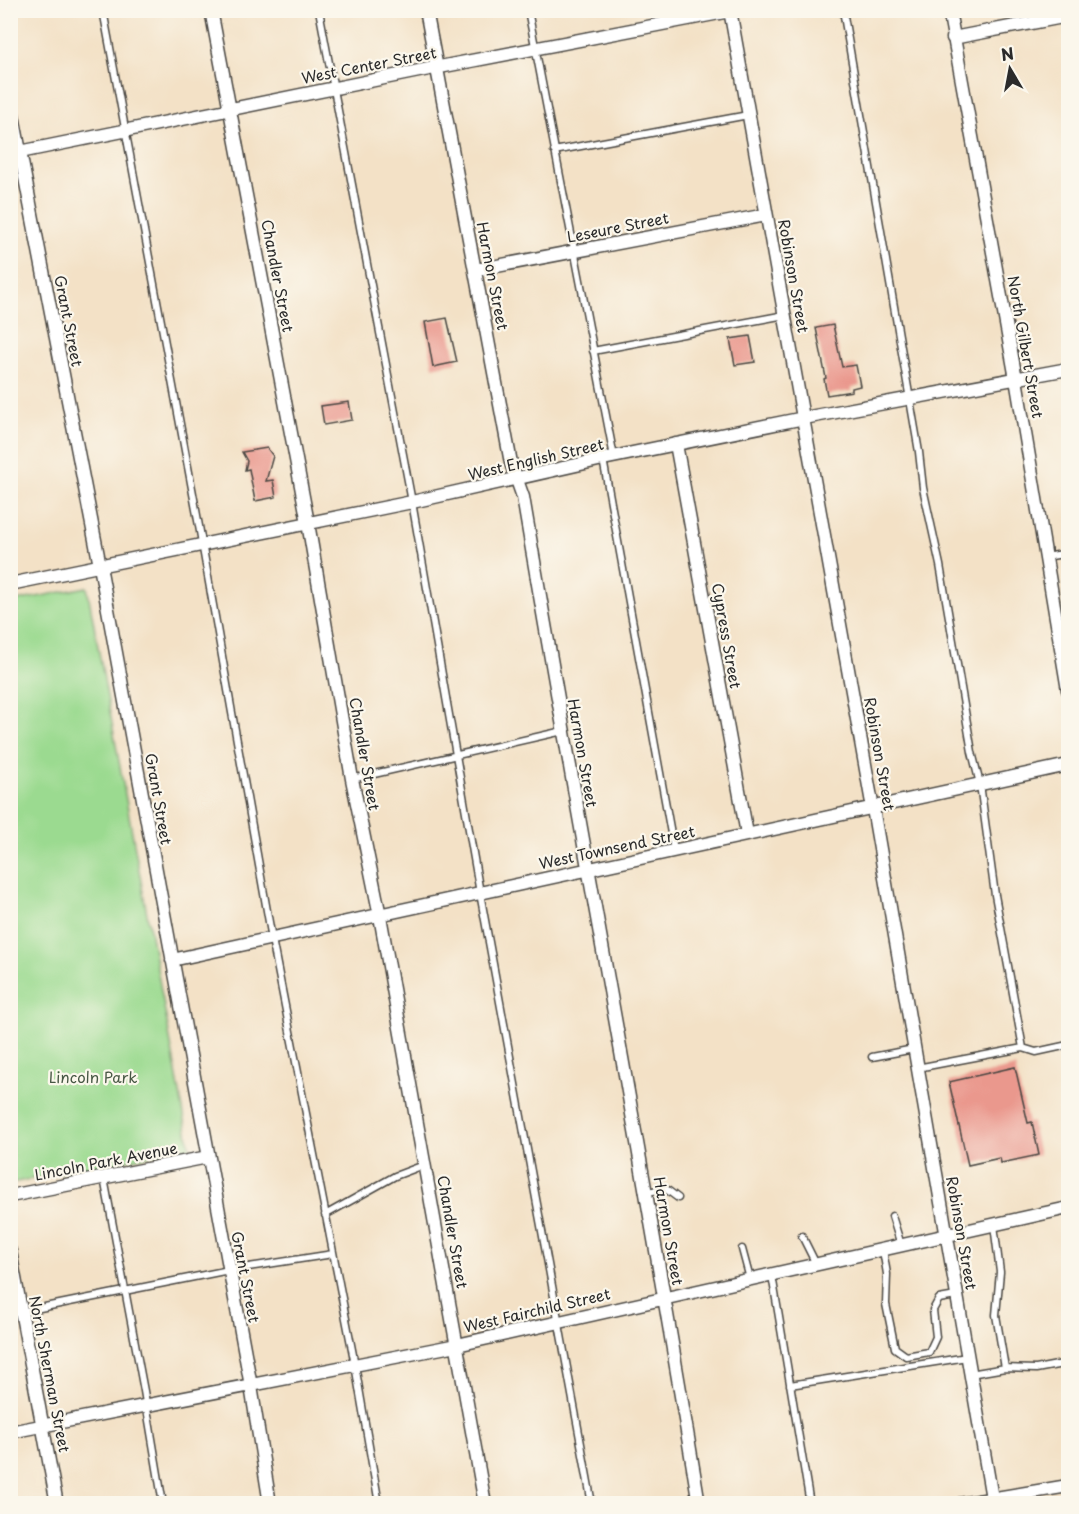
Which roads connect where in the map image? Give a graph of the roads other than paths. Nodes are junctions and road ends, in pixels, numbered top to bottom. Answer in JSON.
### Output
{"nodes":[{"id":1,"x":103,"y":10,"type":"edge"},
{"id":2,"x":211,"y":10,"type":"edge"},
{"id":3,"x":319,"y":10,"type":"edge"},
{"id":4,"x":426,"y":10,"type":"edge"},
{"id":5,"x":528,"y":10,"type":"edge"},
{"id":6,"x":843,"y":10,"type":"edge"},
{"id":7,"x":949,"y":10,"type":"edge"},
{"id":8,"x":732,"y":11,"type":"edge"},
{"id":9,"x":1068,"y":13,"type":"edge"},
{"id":10,"x":953,"y":38,"type":"junction"},
{"id":11,"x":535,"y":50,"type":"junction"},
{"id":12,"x":437,"y":68,"type":"junction"},
{"id":13,"x":334,"y":88,"type":"junction"},
{"id":14,"x":10,"y":100,"type":"edge"},
{"id":15,"x":230,"y":109,"type":"junction"},
{"id":16,"x":748,"y":115,"type":"junction"},
{"id":17,"x":126,"y":131,"type":"junction"},
{"id":18,"x":554,"y":151,"type":"junction"},
{"id":19,"x":15,"y":153,"type":"edge"},
{"id":20,"x":766,"y":215,"type":"junction"},
{"id":21,"x":575,"y":251,"type":"junction"},
{"id":22,"x":476,"y":270,"type":"junction"},
{"id":23,"x":785,"y":315,"type":"junction"},
{"id":24,"x":593,"y":351,"type":"junction"},
{"id":25,"x":1068,"y":369,"type":"edge"},
{"id":26,"x":1016,"y":379,"type":"junction"},
{"id":27,"x":908,"y":399,"type":"junction"},
{"id":28,"x":804,"y":417,"type":"junction"},
{"id":29,"x":676,"y":444,"type":"junction"},
{"id":30,"x":608,"y":458,"type":"junction"},
{"id":31,"x":517,"y":480,"type":"junction"},
{"id":32,"x":412,"y":502,"type":"junction"},
{"id":33,"x":308,"y":524,"type":"junction"},
{"id":34,"x":202,"y":545,"type":"junction"},
{"id":35,"x":1068,"y":553,"type":"edge"},
{"id":36,"x":1046,"y":557,"type":"junction"},
{"id":37,"x":100,"y":566,"type":"junction"},
{"id":38,"x":10,"y":584,"type":"edge"},
{"id":39,"x":1068,"y":690,"type":"edge"},
{"id":40,"x":563,"y":731,"type":"junction"},
{"id":41,"x":457,"y":754,"type":"junction"},
{"id":42,"x":1068,"y":765,"type":"edge"},
{"id":43,"x":352,"y":779,"type":"junction"},
{"id":44,"x":980,"y":784,"type":"junction"},
{"id":45,"x":873,"y":807,"type":"junction"},
{"id":46,"x":747,"y":834,"type":"junction"},
{"id":47,"x":674,"y":850,"type":"junction"},
{"id":48,"x":588,"y":869,"type":"junction"},
{"id":49,"x":480,"y":893,"type":"junction"},
{"id":50,"x":380,"y":916,"type":"junction"},
{"id":51,"x":272,"y":939,"type":"junction"},
{"id":52,"x":172,"y":960,"type":"junction"},
{"id":53,"x":1068,"y":1045,"type":"edge"},
{"id":54,"x":1023,"y":1048,"type":"junction"},
{"id":55,"x":914,"y":1049,"type":"junction"},
{"id":56,"x":872,"y":1057,"type":"dead end"},
{"id":57,"x":917,"y":1068,"type":"junction"},
{"id":58,"x":208,"y":1157,"type":"junction"},
{"id":59,"x":425,"y":1165,"type":"junction"},
{"id":60,"x":104,"y":1178,"type":"junction"},
{"id":61,"x":646,"y":1192,"type":"junction"},
{"id":62,"x":10,"y":1196,"type":"edge"},
{"id":63,"x":678,"y":1198,"type":"dead end"},
{"id":64,"x":1068,"y":1208,"type":"edge"},
{"id":65,"x":326,"y":1215,"type":"junction"},
{"id":66,"x":892,"y":1216,"type":"dead end"},
{"id":67,"x":994,"y":1225,"type":"junction"},
{"id":68,"x":802,"y":1236,"type":"dead end"},
{"id":69,"x":946,"y":1236,"type":"junction"},
{"id":70,"x":901,"y":1246,"type":"junction"},
{"id":71,"x":742,"y":1249,"type":"dead end"},
{"id":72,"x":884,"y":1250,"type":"junction"},
{"id":73,"x":10,"y":1251,"type":"edge"},
{"id":74,"x":333,"y":1254,"type":"junction"},
{"id":75,"x":817,"y":1265,"type":"junction"},
{"id":76,"x":229,"y":1270,"type":"junction"},
{"id":77,"x":772,"y":1275,"type":"junction"},
{"id":78,"x":750,"y":1280,"type":"junction"},
{"id":79,"x":125,"y":1292,"type":"junction"},
{"id":80,"x":956,"y":1296,"type":"junction"},
{"id":81,"x":665,"y":1298,"type":"junction"},
{"id":82,"x":16,"y":1313,"type":"edge"},
{"id":83,"x":559,"y":1322,"type":"junction"},
{"id":84,"x":458,"y":1345,"type":"junction"},
{"id":85,"x":967,"y":1357,"type":"junction"},
{"id":86,"x":1068,"y":1363,"type":"edge"},
{"id":87,"x":355,"y":1365,"type":"junction"},
{"id":88,"x":1005,"y":1368,"type":"junction"},
{"id":89,"x":970,"y":1374,"type":"junction"},
{"id":90,"x":790,"y":1385,"type":"junction"},
{"id":91,"x":251,"y":1386,"type":"junction"},
{"id":92,"x":147,"y":1406,"type":"junction"},
{"id":93,"x":44,"y":1426,"type":"junction"},
{"id":94,"x":10,"y":1432,"type":"edge"},
{"id":95,"x":1068,"y":1486,"type":"edge"},
{"id":96,"x":993,"y":1501,"type":"edge"},
{"id":97,"x":57,"y":1503,"type":"edge"},
{"id":98,"x":163,"y":1503,"type":"edge"},
{"id":99,"x":270,"y":1503,"type":"edge"},
{"id":100,"x":379,"y":1503,"type":"edge"},
{"id":101,"x":485,"y":1503,"type":"edge"},
{"id":102,"x":592,"y":1503,"type":"edge"},
{"id":103,"x":699,"y":1503,"type":"edge"},
{"id":104,"x":810,"y":1503,"type":"edge"},
{"id":105,"x":960,"y":1503,"type":"edge"}],
"edges":[{"from":1,"to":17,"type":"lane"},
{"from":2,"to":15,"type":"street","name":"Chandler Street"},
{"from":3,"to":13,"type":"lane"},
{"from":4,"to":12,"type":"street","name":"Harmon Street"},
{"from":5,"to":11,"type":"lane"},
{"from":6,"to":27,"type":"lane"},
{"from":7,"to":10,"type":"street","name":"North Gilbert Street"},
{"from":8,"to":11,"type":"street","name":"West Center Street"},
{"from":8,"to":16,"type":"street","name":"Robinson Street"},
{"from":9,"to":10,"type":"street"},
{"from":10,"to":26,"type":"street","name":"North Gilbert Street"},
{"from":11,"to":12,"type":"street","name":"West Center Street"},
{"from":11,"to":18,"type":"lane"},
{"from":12,"to":13,"type":"street","name":"West Center Street"},
{"from":12,"to":22,"type":"street","name":"Harmon Street"},
{"from":13,"to":15,"type":"street","name":"West Center Street"},
{"from":13,"to":32,"type":"lane"},
{"from":14,"to":19,"type":"street","name":"Grant Street"},
{"from":15,"to":17,"type":"street","name":"West Center Street"},
{"from":15,"to":33,"type":"street","name":"Chandler Street"},
{"from":16,"to":18,"type":"lane"},
{"from":16,"to":20,"type":"street","name":"Robinson Street"},
{"from":17,"to":19,"type":"street","name":"West Center Street"},
{"from":17,"to":34,"type":"lane"},
{"from":18,"to":21,"type":"lane"},
{"from":19,"to":37,"type":"street","name":"Grant Street"},
{"from":20,"to":21,"type":"street","name":"Leseure Street"},
{"from":20,"to":23,"type":"street","name":"Robinson Street"},
{"from":21,"to":22,"type":"street","name":"Leseure Street"},
{"from":21,"to":24,"type":"lane"},
{"from":22,"to":31,"type":"street","name":"Harmon Street"},
{"from":23,"to":24,"type":"lane"},
{"from":23,"to":28,"type":"street","name":"Robinson Street"},
{"from":24,"to":30,"type":"lane"},
{"from":25,"to":26,"type":"street","name":"West English Street"},
{"from":26,"to":27,"type":"street","name":"West English Street"},
{"from":26,"to":36,"type":"street","name":"North Gilbert Street"},
{"from":27,"to":28,"type":"street","name":"West English Street"},
{"from":27,"to":44,"type":"lane"},
{"from":28,"to":29,"type":"street","name":"West English Street"},
{"from":28,"to":45,"type":"street","name":"Robinson Street"},
{"from":29,"to":30,"type":"street","name":"West English Street"},
{"from":29,"to":46,"type":"street","name":"Cypress Street"},
{"from":30,"to":31,"type":"street","name":"West English Street"},
{"from":30,"to":47,"type":"lane"},
{"from":31,"to":32,"type":"street","name":"West English Street"},
{"from":31,"to":40,"type":"street","name":"Harmon Street"},
{"from":32,"to":33,"type":"street","name":"West English Street"},
{"from":32,"to":41,"type":"lane"},
{"from":33,"to":34,"type":"street","name":"West English Street"},
{"from":33,"to":43,"type":"street","name":"Chandler Street"},
{"from":34,"to":37,"type":"street","name":"West English Street"},
{"from":34,"to":51,"type":"lane"},
{"from":35,"to":36,"type":"lane"},
{"from":36,"to":39,"type":"street","name":"North Gilbert Street"},
{"from":37,"to":38,"type":"street","name":"West English Street"},
{"from":37,"to":52,"type":"street","name":"Grant Street"},
{"from":40,"to":41,"type":"lane"},
{"from":40,"to":48,"type":"street","name":"Harmon Street"},
{"from":41,"to":43,"type":"lane"},
{"from":41,"to":49,"type":"lane"},
{"from":42,"to":44,"type":"street","name":"West Townsend Street"},
{"from":43,"to":50,"type":"street","name":"Chandler Street"},
{"from":44,"to":45,"type":"street","name":"West Townsend Street"},
{"from":44,"to":54,"type":"lane"},
{"from":45,"to":46,"type":"street","name":"West Townsend Street"},
{"from":45,"to":55,"type":"street","name":"Robinson Street"},
{"from":46,"to":47,"type":"street","name":"West Townsend Street"},
{"from":47,"to":48,"type":"street","name":"West Townsend Street"},
{"from":48,"to":49,"type":"street","name":"West Townsend Street"},
{"from":48,"to":61,"type":"street","name":"Harmon Street"},
{"from":49,"to":50,"type":"street","name":"West Townsend Street"},
{"from":49,"to":83,"type":"lane"},
{"from":50,"to":51,"type":"street","name":"West Townsend Street"},
{"from":50,"to":59,"type":"street","name":"Chandler Street"},
{"from":51,"to":52,"type":"street","name":"West Townsend Street"},
{"from":51,"to":65,"type":"lane"},
{"from":52,"to":58,"type":"street","name":"Grant Street"},
{"from":53,"to":54,"type":"lane"},
{"from":54,"to":57,"type":"lane"},
{"from":55,"to":56,"type":"lane"},
{"from":55,"to":57,"type":"street","name":"Robinson Street"},
{"from":57,"to":69,"type":"street","name":"Robinson Street"},
{"from":58,"to":60,"type":"street","name":"Lincoln Park Avenue"},
{"from":58,"to":76,"type":"street","name":"Grant Street"},
{"from":59,"to":65,"type":"lane"},
{"from":59,"to":84,"type":"street","name":"Chandler Street"},
{"from":60,"to":62,"type":"street","name":"Lincoln Park Avenue"},
{"from":60,"to":79,"type":"lane"},
{"from":61,"to":63,"type":"lane"},
{"from":61,"to":81,"type":"street","name":"Harmon Street"},
{"from":64,"to":67,"type":"street","name":"West Fairchild Street"},
{"from":65,"to":74,"type":"lane"},
{"from":66,"to":70,"type":"lane"},
{"from":67,"to":69,"type":"street","name":"West Fairchild Street"},
{"from":67,"to":88,"type":"lane"},
{"from":68,"to":75,"type":"lane"},
{"from":69,"to":70,"type":"street","name":"West Fairchild Street"},
{"from":69,"to":80,"type":"street","name":"Robinson Street"},
{"from":70,"to":72,"type":"street","name":"West Fairchild Street"},
{"from":71,"to":78,"type":"lane"},
{"from":72,"to":75,"type":"street","name":"West Fairchild Street"},
{"from":72,"to":80,"type":"lane"},
{"from":73,"to":82,"type":"street","name":"North Sherman Street"},
{"from":74,"to":76,"type":"lane"},
{"from":74,"to":87,"type":"lane"},
{"from":75,"to":77,"type":"street","name":"West Fairchild Street"},
{"from":76,"to":79,"type":"lane"},
{"from":76,"to":91,"type":"street","name":"Grant Street"},
{"from":77,"to":78,"type":"street","name":"West Fairchild Street"},
{"from":77,"to":90,"type":"lane"},
{"from":78,"to":81,"type":"street","name":"West Fairchild Street"},
{"from":79,"to":82,"type":"lane"},
{"from":79,"to":92,"type":"lane"},
{"from":80,"to":85,"type":"street","name":"Robinson Street"},
{"from":81,"to":83,"type":"street","name":"West Fairchild Street"},
{"from":81,"to":103,"type":"street","name":"Harmon Street"},
{"from":82,"to":93,"type":"street","name":"North Sherman Street"},
{"from":83,"to":84,"type":"street","name":"West Fairchild Street"},
{"from":83,"to":102,"type":"lane"},
{"from":84,"to":87,"type":"street","name":"West Fairchild Street"},
{"from":84,"to":101,"type":"street","name":"Chandler Street"},
{"from":85,"to":89,"type":"street","name":"Robinson Street"},
{"from":85,"to":90,"type":"lane"},
{"from":86,"to":88,"type":"lane"},
{"from":87,"to":91,"type":"street","name":"West Fairchild Street"},
{"from":87,"to":100,"type":"lane"},
{"from":88,"to":89,"type":"lane"},
{"from":89,"to":96,"type":"street","name":"Robinson Street"},
{"from":90,"to":104,"type":"lane"},
{"from":91,"to":92,"type":"street","name":"West Fairchild Street"},
{"from":91,"to":99,"type":"street","name":"Grant Street"},
{"from":92,"to":93,"type":"street","name":"West Fairchild Street"},
{"from":92,"to":98,"type":"lane"},
{"from":93,"to":94,"type":"street","name":"West Fairchild Street"},
{"from":93,"to":97,"type":"street","name":"North Sherman Street"},
{"from":95,"to":96,"type":"street"},
{"from":96,"to":105,"type":"street"}]}
